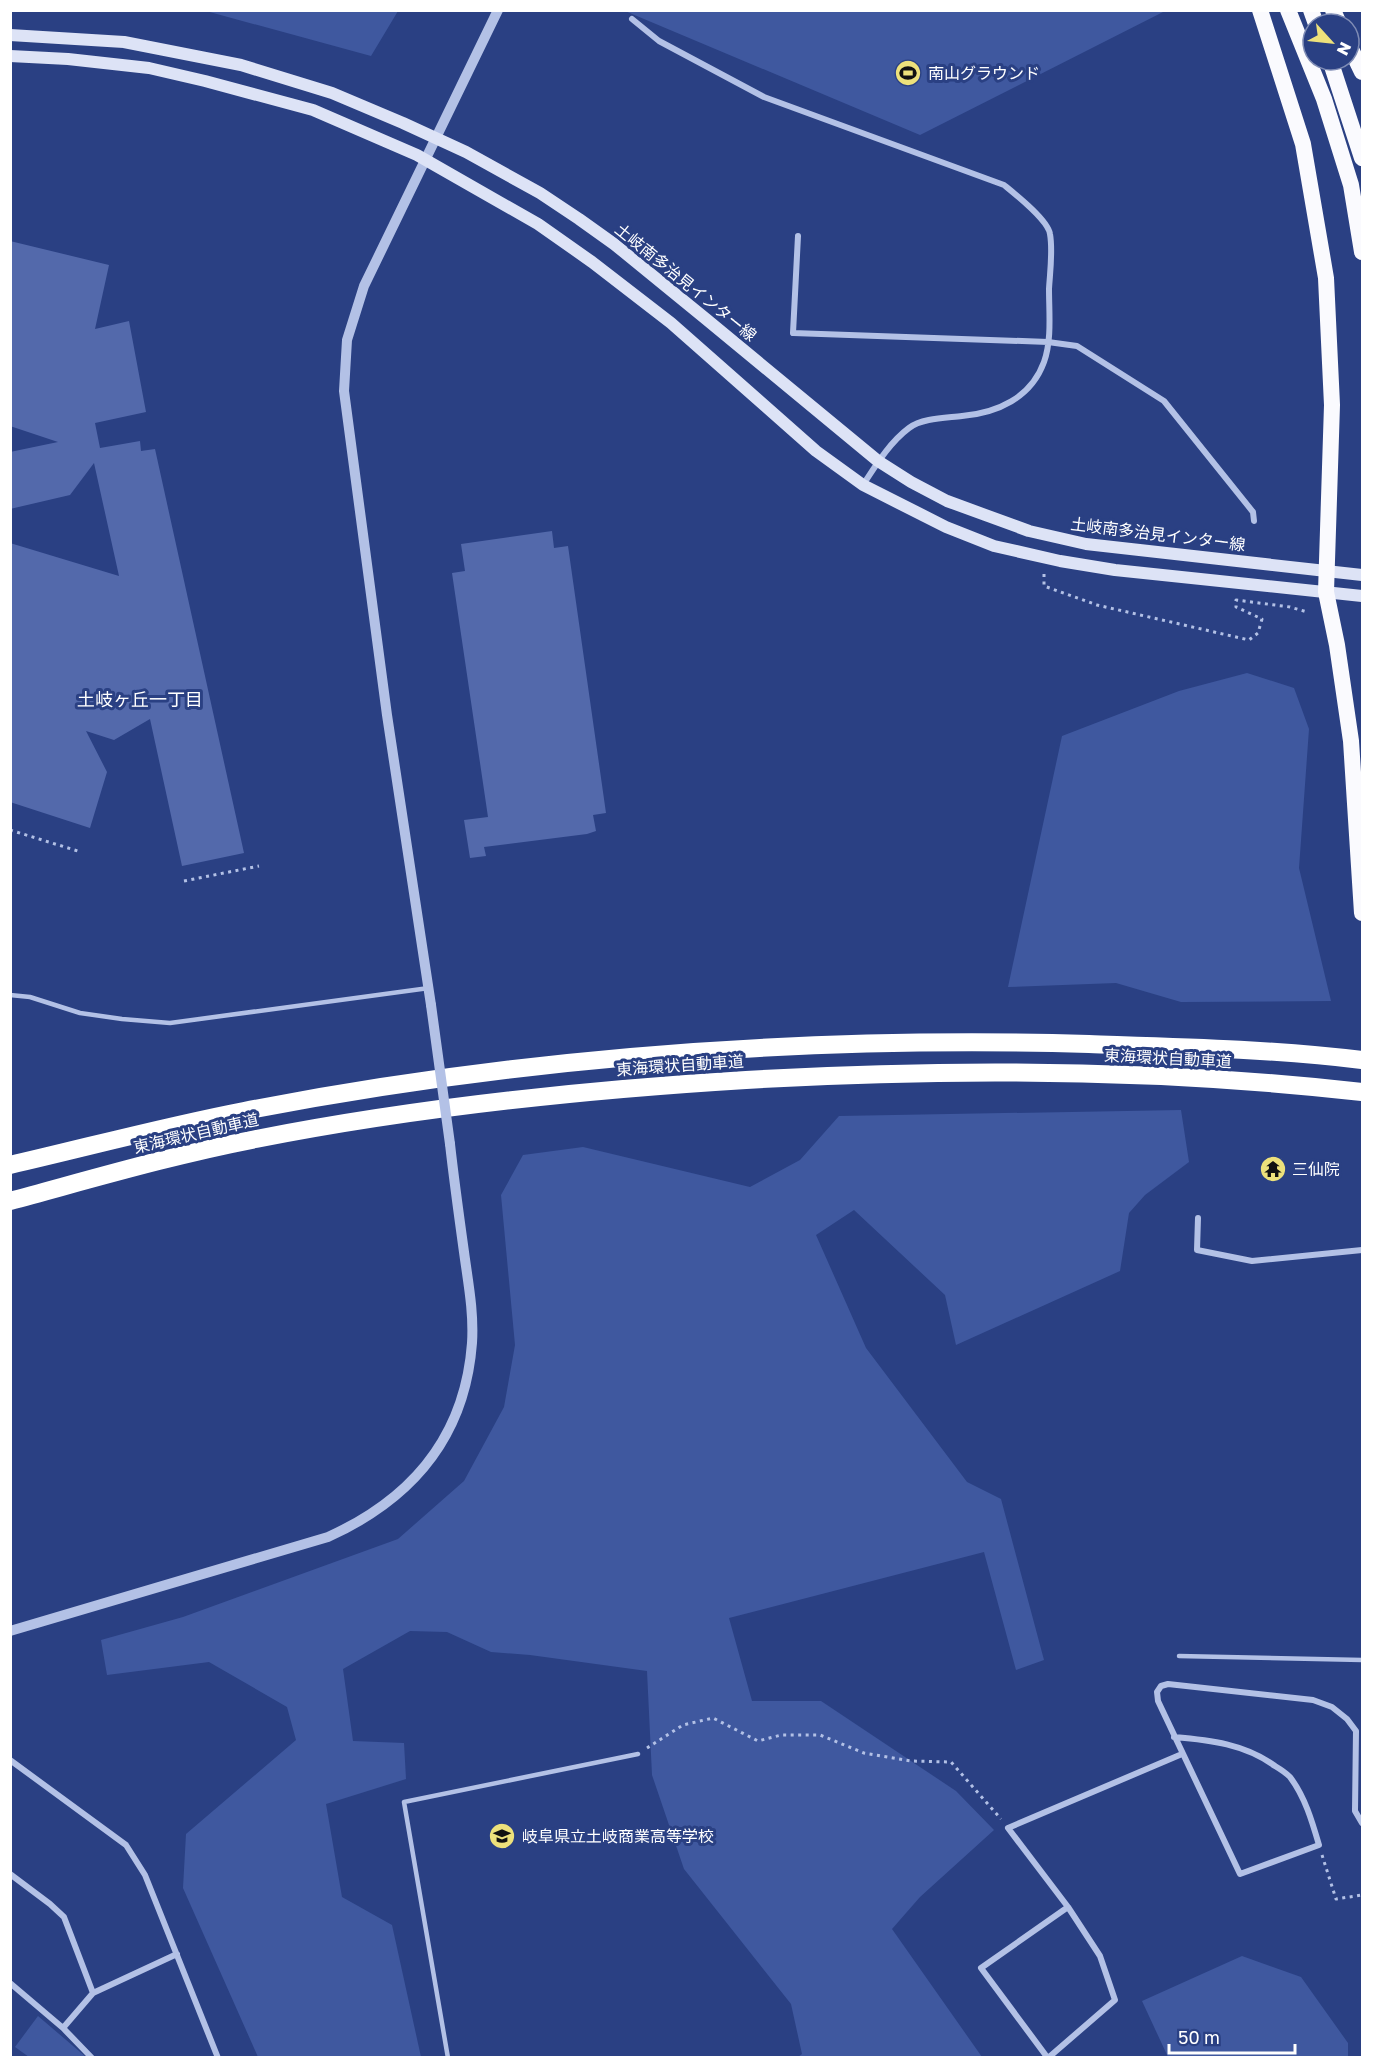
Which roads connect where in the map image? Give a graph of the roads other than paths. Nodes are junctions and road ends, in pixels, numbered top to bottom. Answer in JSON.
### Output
{"nodes":[{"id":1,"x":498,"y":10,"type":"edge"},
{"id":2,"x":1260,"y":10,"type":"edge"},
{"id":3,"x":1288,"y":10,"type":"edge"},
{"id":4,"x":632,"y":19,"type":"dead end"},
{"id":5,"x":10,"y":35,"type":"edge"},
{"id":6,"x":10,"y":56,"type":"edge"},
{"id":7,"x":1334,"y":72,"type":"edge"},
{"id":8,"x":437,"y":138,"type":"junction"},
{"id":9,"x":1362,"y":158,"type":"edge"},
{"id":10,"x":426,"y":160,"type":"junction"},
{"id":11,"x":798,"y":236,"type":"dead end"},
{"id":12,"x":1362,"y":252,"type":"edge"},
{"id":13,"x":1048,"y":342,"type":"junction"},
{"id":14,"x":878,"y":462,"type":"junction"},
{"id":15,"x":863,"y":485,"type":"junction"},
{"id":16,"x":1254,"y":521,"type":"dead end"},
{"id":17,"x":1326,"y":570,"type":"junction"},
{"id":18,"x":1362,"y":575,"type":"edge"},
{"id":19,"x":1326,"y":592,"type":"junction"},
{"id":20,"x":1362,"y":596,"type":"edge"},
{"id":21,"x":1362,"y":913,"type":"edge"},
{"id":22,"x":429,"y":988,"type":"junction"},
{"id":23,"x":10,"y":995,"type":"edge"},
{"id":24,"x":1354,"y":1059,"type":"edge"},
{"id":25,"x":1355,"y":1091,"type":"edge"},
{"id":26,"x":10,"y":1165,"type":"edge"},
{"id":27,"x":10,"y":1201,"type":"edge"},
{"id":28,"x":1198,"y":1218,"type":"dead end"},
{"id":29,"x":1362,"y":1250,"type":"edge"},
{"id":30,"x":10,"y":1631,"type":"edge"},
{"id":31,"x":1179,"y":1656,"type":"dead end"},
{"id":32,"x":1362,"y":1660,"type":"edge"},
{"id":33,"x":1174,"y":1737,"type":"junction"},
{"id":34,"x":638,"y":1754,"type":"road end"},
{"id":35,"x":1182,"y":1754,"type":"junction"},
{"id":36,"x":10,"y":1760,"type":"edge"},
{"id":37,"x":1362,"y":1823,"type":"edge"},
{"id":38,"x":10,"y":1874,"type":"edge"},
{"id":39,"x":1068,"y":1907,"type":"junction"},
{"id":40,"x":177,"y":1954,"type":"junction"},
{"id":41,"x":10,"y":1983,"type":"edge"},
{"id":42,"x":93,"y":1993,"type":"junction"},
{"id":43,"x":63,"y":2028,"type":"junction"},
{"id":44,"x":1047,"y":2057,"type":"edge"},
{"id":45,"x":92,"y":2058,"type":"edge"},
{"id":46,"x":218,"y":2058,"type":"edge"},
{"id":47,"x":448,"y":2058,"type":"edge"}],
"edges":[{"from":1,"to":8,"type":"street"},
{"from":2,"to":17,"type":"highway"},
{"from":3,"to":12,"type":"highway"},
{"from":4,"to":13,"type":"street"},
{"from":5,"to":8,"type":"main road","name":"土岐南多治見インター線"},
{"from":6,"to":10,"type":"main road"},
{"from":7,"to":9,"type":"highway"},
{"from":8,"to":10,"type":"street"},
{"from":8,"to":14,"type":"main road","name":"土岐南多治見インター線"},
{"from":10,"to":15,"type":"main road"},
{"from":10,"to":22,"type":"street"},
{"from":11,"to":13,"type":"street"},
{"from":13,"to":14,"type":"street"},
{"from":13,"to":16,"type":"street"},
{"from":14,"to":15,"type":"street"},
{"from":14,"to":17,"type":"main road","name":"土岐南多治見インター線"},
{"from":15,"to":19,"type":"main road"},
{"from":17,"to":18,"type":"main road","name":"土岐南多治見インター線"},
{"from":17,"to":19,"type":"highway"},
{"from":19,"to":20,"type":"main road"},
{"from":19,"to":21,"type":"highway"},
{"from":22,"to":23,"type":"lane"},
{"from":22,"to":30,"type":"street","bridge":true},
{"from":24,"to":26,"type":"highway","name":"東海環状自動車道"},
{"from":25,"to":27,"type":"highway","name":"東海環状自動車道"},
{"from":28,"to":29,"type":"street"},
{"from":31,"to":32,"type":"lane"},
{"from":33,"to":35,"type":"street"},
{"from":33,"to":35,"type":"street"},
{"from":33,"to":37,"type":"street"},
{"from":34,"to":47,"type":"lane"},
{"from":35,"to":39,"type":"street"},
{"from":36,"to":40,"type":"street"},
{"from":38,"to":42,"type":"street"},
{"from":39,"to":44,"type":"street"},
{"from":39,"to":44,"type":"street"},
{"from":40,"to":42,"type":"street"},
{"from":40,"to":46,"type":"street"},
{"from":41,"to":43,"type":"street"},
{"from":42,"to":43,"type":"street"},
{"from":43,"to":45,"type":"street"}]}
